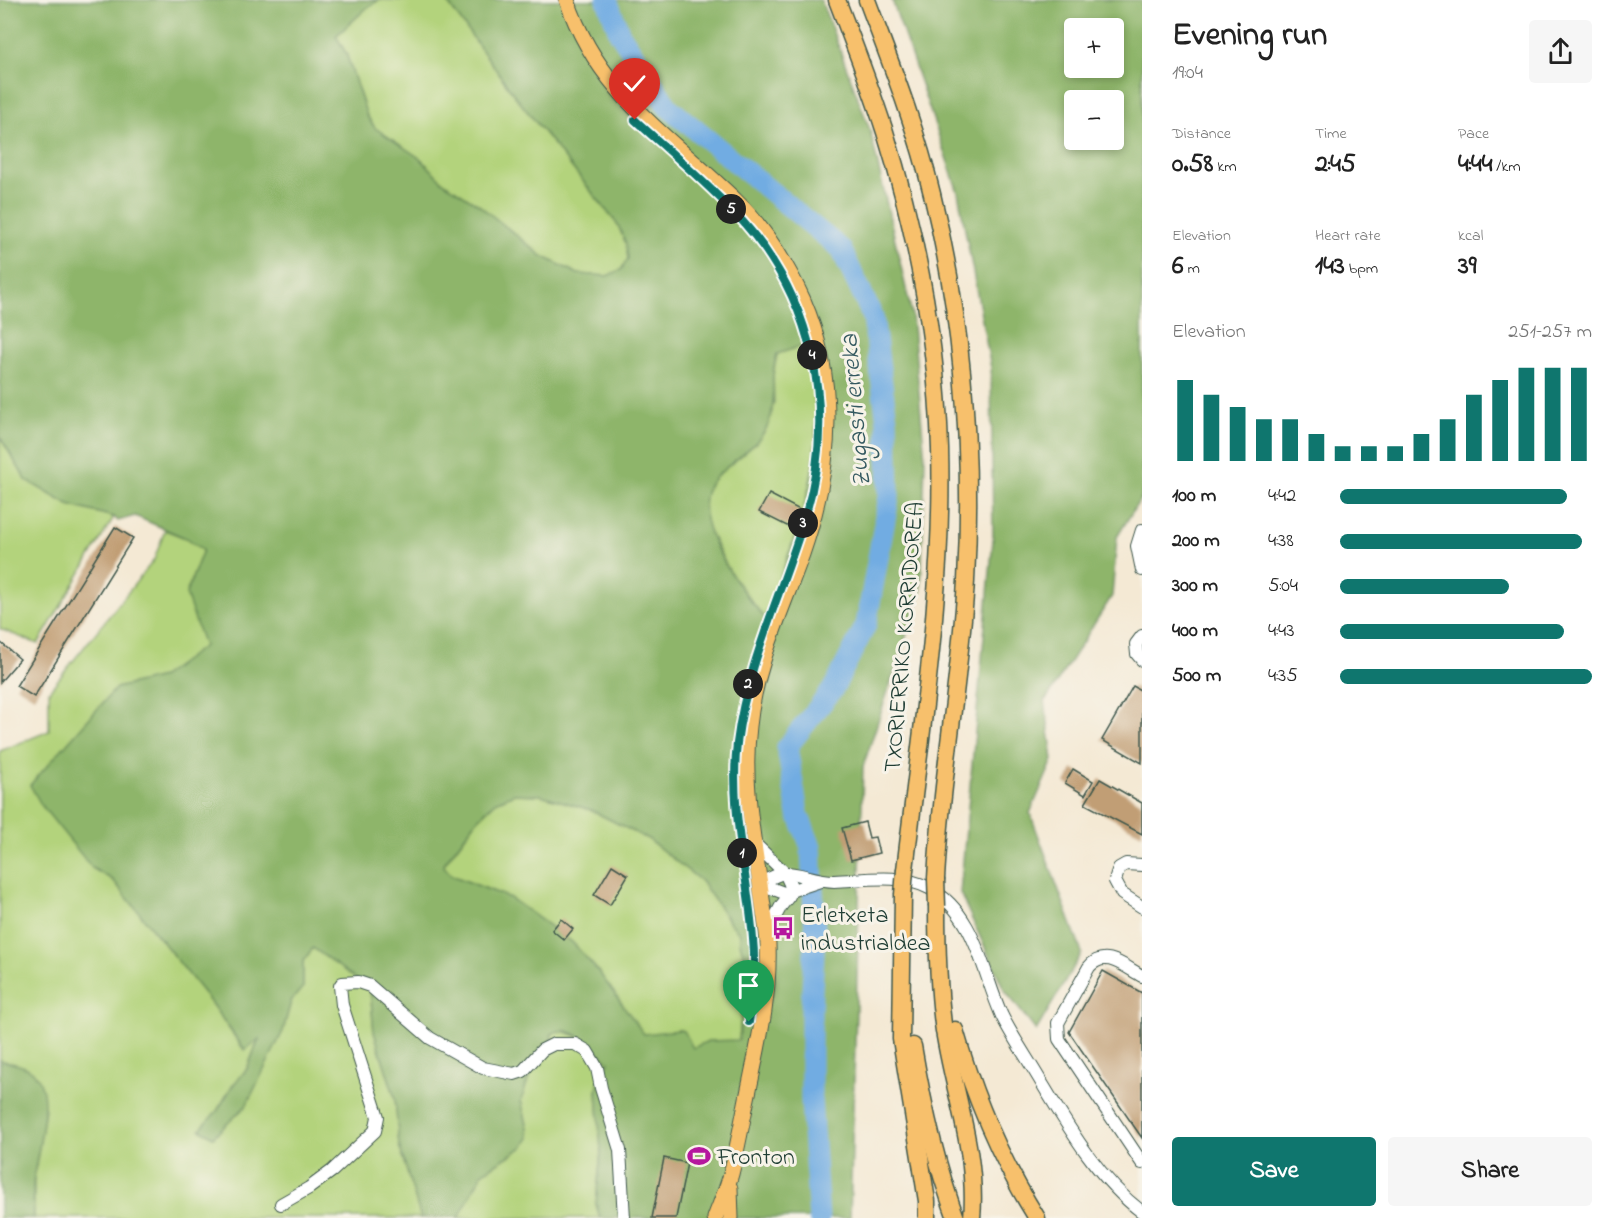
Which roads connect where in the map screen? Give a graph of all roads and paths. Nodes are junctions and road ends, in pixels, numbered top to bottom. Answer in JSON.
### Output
{"nodes":[{"id":1,"x":567,"y":0,"type":"edge"},
{"id":2,"x":837,"y":0,"type":"edge"},
{"id":3,"x":867,"y":0,"type":"edge"},
{"id":4,"x":1142,"y":530,"type":"edge"},
{"id":5,"x":1142,"y":570,"type":"edge"},
{"id":6,"x":1142,"y":636,"type":"edge"},
{"id":7,"x":1142,"y":660,"type":"edge"},
{"id":8,"x":754,"y":843,"type":"junction"},
{"id":9,"x":1142,"y":865,"type":"edge"},
{"id":10,"x":788,"y":873,"type":"junction"},
{"id":11,"x":821,"y":881,"type":"junction"},
{"id":12,"x":760,"y":884,"type":"junction"},
{"id":13,"x":792,"y":892,"type":"junction"},
{"id":14,"x":1142,"y":908,"type":"edge"},
{"id":15,"x":760,"y":936,"type":"junction"},
{"id":16,"x":753,"y":971,"type":"dead end"},
{"id":17,"x":1142,"y":976,"type":"edge"},
{"id":18,"x":940,"y":982,"type":"junction"},
{"id":19,"x":903,"y":1005,"type":"junction"},
{"id":20,"x":1142,"y":1163,"type":"edge"},
{"id":21,"x":730,"y":1177,"type":"junction"},
{"id":22,"x":281,"y":1204,"type":"dead end"},
{"id":23,"x":1142,"y":1212,"type":"edge"},
{"id":24,"x":624,"y":1218,"type":"edge"},
{"id":25,"x":715,"y":1218,"type":"edge"},
{"id":26,"x":731,"y":1218,"type":"edge"},
{"id":27,"x":927,"y":1218,"type":"edge"},
{"id":28,"x":956,"y":1218,"type":"edge"},
{"id":29,"x":972,"y":1218,"type":"edge"},
{"id":30,"x":1037,"y":1218,"type":"edge"}],
"edges":[{"from":1,"to":8,"type":"main road"},
{"from":2,"to":19,"type":"highway","name":"TXORIERRIKO KORRIDOREA","bridge":true},
{"from":3,"to":18,"type":"highway","bridge":true},
{"from":4,"to":5,"type":"street"},
{"from":6,"to":7,"type":"street"},
{"from":8,"to":10,"type":"street"},
{"from":8,"to":12,"type":"main road"},
{"from":9,"to":14,"type":"street"},
{"from":10,"to":11,"type":"street"},
{"from":10,"to":12,"type":"street"},
{"from":10,"to":13,"type":"street"},
{"from":11,"to":13,"type":"street"},
{"from":11,"to":23,"type":"street"},
{"from":12,"to":13,"type":"street"},
{"from":12,"to":15,"type":"main road"},
{"from":13,"to":15,"type":"street"},
{"from":15,"to":16,"type":"path"},
{"from":15,"to":21,"type":"main road"},
{"from":17,"to":20,"type":"street"},
{"from":18,"to":29,"type":"highway"},
{"from":18,"to":30,"type":"highway"},
{"from":19,"to":27,"type":"highway"},
{"from":19,"to":28,"type":"highway"},
{"from":21,"to":25,"type":"main road"},
{"from":21,"to":26,"type":"main road"},
{"from":22,"to":24,"type":"street"}]}
